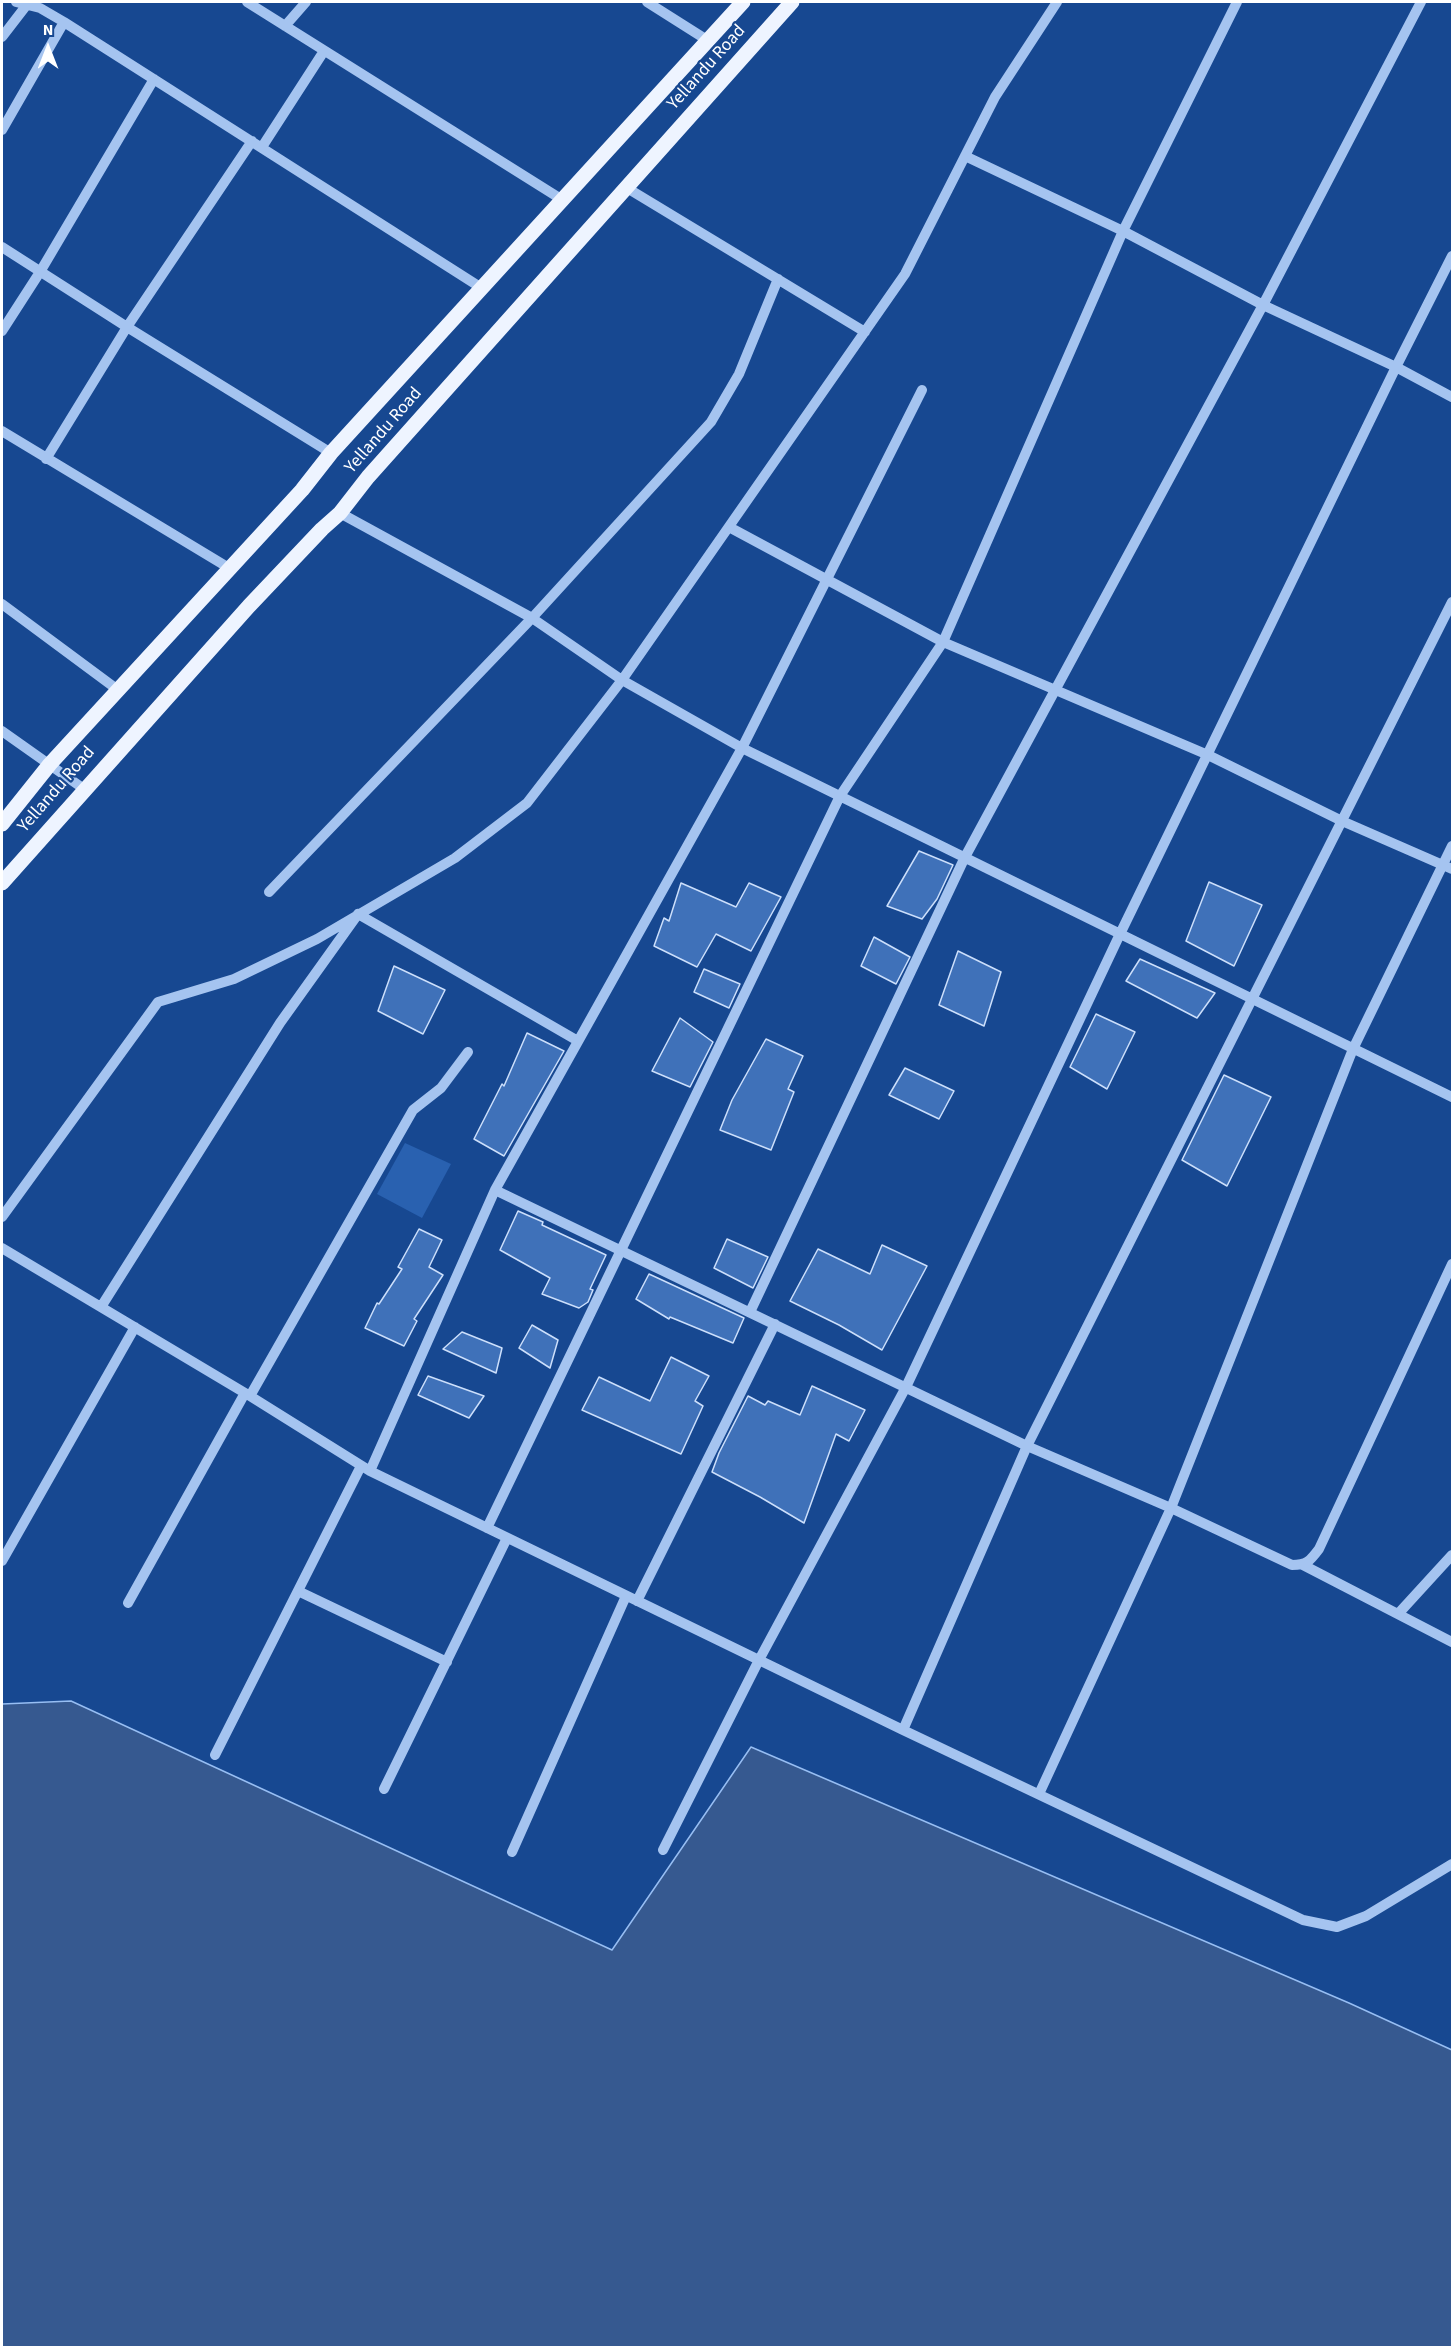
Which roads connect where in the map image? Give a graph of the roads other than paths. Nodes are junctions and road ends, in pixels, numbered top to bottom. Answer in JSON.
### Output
{"nodes":[{"id":1,"x":247,"y":2,"type":"edge"},
{"id":2,"x":306,"y":2,"type":"edge"},
{"id":3,"x":647,"y":2,"type":"edge"},
{"id":4,"x":743,"y":2,"type":"edge"},
{"id":5,"x":792,"y":2,"type":"edge"},
{"id":6,"x":1057,"y":2,"type":"edge"},
{"id":7,"x":1237,"y":2,"type":"edge"},
{"id":8,"x":1420,"y":2,"type":"edge"},
{"id":9,"x":24,"y":3,"type":"edge"},
{"id":10,"x":64,"y":22,"type":"junction"},
{"id":11,"x":285,"y":26,"type":"junction"},
{"id":12,"x":2,"y":37,"type":"edge"},
{"id":13,"x":708,"y":40,"type":"junction"},
{"id":14,"x":324,"y":51,"type":"junction"},
{"id":15,"x":154,"y":79,"type":"junction"},
{"id":16,"x":2,"y":130,"type":"edge"},
{"id":17,"x":252,"y":141,"type":"junction"},
{"id":18,"x":262,"y":147,"type":"junction"},
{"id":19,"x":965,"y":156,"type":"junction"},
{"id":20,"x":627,"y":188,"type":"junction"},
{"id":21,"x":561,"y":200,"type":"junction"},
{"id":22,"x":1123,"y":231,"type":"junction"},
{"id":23,"x":2,"y":247,"type":"edge"},
{"id":24,"x":1452,"y":256,"type":"edge"},
{"id":25,"x":40,"y":272,"type":"junction"},
{"id":26,"x":778,"y":279,"type":"junction"},
{"id":27,"x":480,"y":287,"type":"junction"},
{"id":28,"x":1263,"y":305,"type":"junction"},
{"id":29,"x":127,"y":327,"type":"junction"},
{"id":30,"x":2,"y":331,"type":"edge"},
{"id":31,"x":865,"y":332,"type":"junction"},
{"id":32,"x":1396,"y":367,"type":"junction"},
{"id":33,"x":922,"y":390,"type":"dead end"},
{"id":34,"x":1452,"y":397,"type":"edge"},
{"id":35,"x":2,"y":431,"type":"edge"},
{"id":36,"x":331,"y":453,"type":"junction"},
{"id":37,"x":46,"y":459,"type":"junction"},
{"id":38,"x":340,"y":513,"type":"junction"},
{"id":39,"x":729,"y":527,"type":"junction"},
{"id":40,"x":229,"y":568,"type":"junction"},
{"id":41,"x":825,"y":579,"type":"junction"},
{"id":42,"x":1452,"y":602,"type":"edge"},
{"id":43,"x":2,"y":604,"type":"edge"},
{"id":44,"x":532,"y":618,"type":"junction"},
{"id":45,"x":943,"y":642,"type":"junction"},
{"id":46,"x":622,"y":680,"type":"junction"},
{"id":47,"x":1056,"y":689,"type":"junction"},
{"id":48,"x":118,"y":690,"type":"junction"},
{"id":49,"x":2,"y":731,"type":"edge"},
{"id":50,"x":742,"y":748,"type":"junction"},
{"id":51,"x":1208,"y":755,"type":"junction"},
{"id":52,"x":50,"y":764,"type":"junction"},
{"id":53,"x":84,"y":789,"type":"junction"},
{"id":54,"x":840,"y":796,"type":"junction"},
{"id":55,"x":1342,"y":821,"type":"junction"},
{"id":56,"x":2,"y":824,"type":"edge"},
{"id":57,"x":1452,"y":846,"type":"edge"},
{"id":58,"x":965,"y":857,"type":"junction"},
{"id":59,"x":1448,"y":867,"type":"edge"},
{"id":60,"x":2,"y":883,"type":"edge"},
{"id":61,"x":269,"y":892,"type":"dead end"},
{"id":62,"x":358,"y":914,"type":"junction"},
{"id":63,"x":1120,"y":934,"type":"junction"},
{"id":64,"x":1253,"y":999,"type":"junction"},
{"id":65,"x":578,"y":1041,"type":"junction"},
{"id":66,"x":1353,"y":1049,"type":"junction"},
{"id":67,"x":468,"y":1052,"type":"dead end"},
{"id":68,"x":1452,"y":1097,"type":"edge"},
{"id":69,"x":495,"y":1190,"type":"junction"},
{"id":70,"x":2,"y":1217,"type":"edge"},
{"id":71,"x":2,"y":1248,"type":"edge"},
{"id":72,"x":620,"y":1250,"type":"junction"},
{"id":73,"x":1452,"y":1264,"type":"edge"},
{"id":74,"x":101,"y":1307,"type":"junction"},
{"id":75,"x":750,"y":1312,"type":"junction"},
{"id":76,"x":775,"y":1324,"type":"junction"},
{"id":77,"x":135,"y":1327,"type":"junction"},
{"id":78,"x":906,"y":1387,"type":"junction"},
{"id":79,"x":248,"y":1395,"type":"junction"},
{"id":80,"x":1028,"y":1446,"type":"junction"},
{"id":81,"x":365,"y":1469,"type":"junction"},
{"id":82,"x":1171,"y":1508,"type":"junction"},
{"id":83,"x":487,"y":1528,"type":"junction"},
{"id":84,"x":507,"y":1538,"type":"junction"},
{"id":85,"x":1452,"y":1555,"type":"edge"},
{"id":86,"x":2,"y":1561,"type":"edge"},
{"id":87,"x":1303,"y":1565,"type":"junction"},
{"id":88,"x":298,"y":1591,"type":"junction"},
{"id":89,"x":631,"y":1598,"type":"junction"},
{"id":90,"x":128,"y":1603,"type":"dead end"},
{"id":91,"x":1398,"y":1614,"type":"junction"},
{"id":92,"x":1452,"y":1642,"type":"edge"},
{"id":93,"x":759,"y":1660,"type":"junction"},
{"id":94,"x":447,"y":1662,"type":"junction"},
{"id":95,"x":903,"y":1730,"type":"junction"},
{"id":96,"x":215,"y":1755,"type":"dead end"},
{"id":97,"x":384,"y":1789,"type":"dead end"},
{"id":98,"x":1039,"y":1794,"type":"junction"},
{"id":99,"x":663,"y":1850,"type":"dead end"},
{"id":100,"x":512,"y":1852,"type":"dead end"},
{"id":101,"x":1452,"y":1864,"type":"edge"}],
"edges":[{"from":1,"to":11,"type":"street"},
{"from":2,"to":11,"type":"street"},
{"from":3,"to":13,"type":"street"},
{"from":4,"to":13,"type":"main road","name":"Yellandu Road"},
{"from":5,"to":20,"type":"main road","name":"Yellandu Road"},
{"from":6,"to":19,"type":"street"},
{"from":7,"to":22,"type":"street"},
{"from":8,"to":28,"type":"street"},
{"from":9,"to":10,"type":"street"},
{"from":9,"to":12,"type":"street"},
{"from":10,"to":15,"type":"street"},
{"from":10,"to":16,"type":"street"},
{"from":11,"to":14,"type":"street"},
{"from":13,"to":21,"type":"main road","name":"Yellandu Road"},
{"from":14,"to":18,"type":"street"},
{"from":14,"to":21,"type":"street"},
{"from":15,"to":17,"type":"street"},
{"from":15,"to":25,"type":"street"},
{"from":17,"to":18,"type":"street"},
{"from":17,"to":29,"type":"street"},
{"from":18,"to":27,"type":"street"},
{"from":19,"to":22,"type":"street"},
{"from":19,"to":31,"type":"street"},
{"from":20,"to":26,"type":"street"},
{"from":20,"to":38,"type":"main road","name":"Yellandu Road"},
{"from":21,"to":27,"type":"main road","name":"Yellandu Road"},
{"from":22,"to":28,"type":"street"},
{"from":22,"to":45,"type":"street"},
{"from":23,"to":25,"type":"street"},
{"from":24,"to":32,"type":"street"},
{"from":25,"to":29,"type":"street"},
{"from":25,"to":30,"type":"street"},
{"from":26,"to":31,"type":"street"},
{"from":26,"to":44,"type":"street"},
{"from":27,"to":36,"type":"main road","name":"Yellandu Road"},
{"from":28,"to":32,"type":"street"},
{"from":28,"to":47,"type":"street"},
{"from":29,"to":36,"type":"street"},
{"from":29,"to":37,"type":"street"},
{"from":31,"to":39,"type":"street"},
{"from":32,"to":34,"type":"street"},
{"from":32,"to":51,"type":"street"},
{"from":33,"to":41,"type":"street"},
{"from":35,"to":37,"type":"street"},
{"from":36,"to":40,"type":"main road","name":"Yellandu Road"},
{"from":37,"to":40,"type":"street"},
{"from":38,"to":44,"type":"street"},
{"from":38,"to":53,"type":"main road","name":"Yellandu Road"},
{"from":39,"to":41,"type":"street"},
{"from":39,"to":46,"type":"street"},
{"from":40,"to":48,"type":"main road","name":"Yellandu Road"},
{"from":41,"to":45,"type":"street"},
{"from":41,"to":50,"type":"street"},
{"from":42,"to":55,"type":"street"},
{"from":43,"to":48,"type":"street"},
{"from":44,"to":46,"type":"street"},
{"from":44,"to":61,"type":"street"},
{"from":45,"to":47,"type":"street"},
{"from":45,"to":54,"type":"street"},
{"from":46,"to":50,"type":"street"},
{"from":46,"to":62,"type":"street"},
{"from":47,"to":51,"type":"street"},
{"from":47,"to":58,"type":"street"},
{"from":48,"to":52,"type":"main road","name":"Yellandu Road"},
{"from":49,"to":52,"type":"street"},
{"from":50,"to":54,"type":"street"},
{"from":50,"to":65,"type":"street"},
{"from":51,"to":55,"type":"street"},
{"from":51,"to":63,"type":"street"},
{"from":52,"to":53,"type":"street"},
{"from":52,"to":56,"type":"main road","name":"Yellandu Road"},
{"from":53,"to":60,"type":"main road","name":"Yellandu Road"},
{"from":54,"to":58,"type":"street"},
{"from":54,"to":72,"type":"street"},
{"from":55,"to":59,"type":"street"},
{"from":55,"to":64,"type":"street"},
{"from":57,"to":59,"type":"street"},
{"from":58,"to":63,"type":"street"},
{"from":58,"to":75,"type":"street"},
{"from":59,"to":66,"type":"street"},
{"from":62,"to":65,"type":"street"},
{"from":62,"to":70,"type":"street"},
{"from":62,"to":74,"type":"street"},
{"from":63,"to":64,"type":"street"},
{"from":63,"to":78,"type":"street"},
{"from":64,"to":66,"type":"street"},
{"from":64,"to":80,"type":"street"},
{"from":65,"to":69,"type":"street"},
{"from":66,"to":68,"type":"street"},
{"from":66,"to":82,"type":"street"},
{"from":67,"to":79,"type":"street"},
{"from":69,"to":72,"type":"street"},
{"from":69,"to":81,"type":"street"},
{"from":71,"to":74,"type":"street"},
{"from":72,"to":75,"type":"street"},
{"from":72,"to":83,"type":"street"},
{"from":73,"to":87,"type":"street"},
{"from":74,"to":77,"type":"street"},
{"from":75,"to":76,"type":"street"},
{"from":76,"to":78,"type":"street"},
{"from":76,"to":89,"type":"street"},
{"from":77,"to":79,"type":"street"},
{"from":77,"to":86,"type":"street"},
{"from":78,"to":80,"type":"street"},
{"from":78,"to":93,"type":"street"},
{"from":79,"to":81,"type":"street"},
{"from":79,"to":90,"type":"street"},
{"from":80,"to":82,"type":"street"},
{"from":80,"to":95,"type":"street"},
{"from":81,"to":83,"type":"street"},
{"from":81,"to":88,"type":"street"},
{"from":82,"to":87,"type":"street"},
{"from":82,"to":98,"type":"street"},
{"from":83,"to":84,"type":"street"},
{"from":84,"to":89,"type":"street"},
{"from":84,"to":94,"type":"street"},
{"from":85,"to":91,"type":"street"},
{"from":87,"to":91,"type":"street"},
{"from":88,"to":94,"type":"street"},
{"from":88,"to":96,"type":"street"},
{"from":89,"to":93,"type":"street"},
{"from":89,"to":100,"type":"street"},
{"from":91,"to":92,"type":"street"},
{"from":93,"to":95,"type":"street"},
{"from":93,"to":99,"type":"street"},
{"from":94,"to":97,"type":"street"},
{"from":95,"to":98,"type":"street"},
{"from":98,"to":101,"type":"street"}]}
